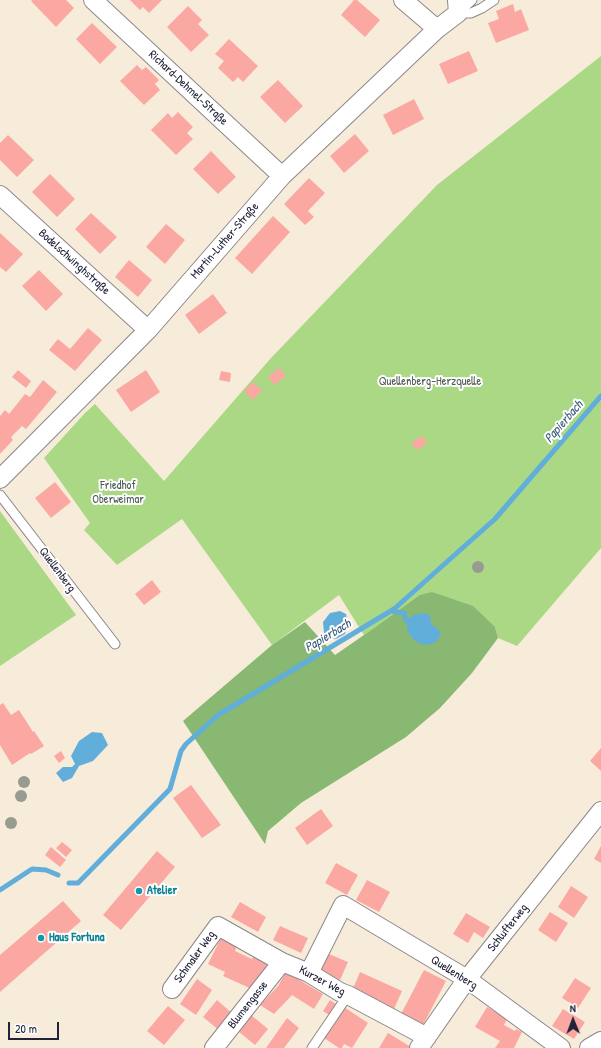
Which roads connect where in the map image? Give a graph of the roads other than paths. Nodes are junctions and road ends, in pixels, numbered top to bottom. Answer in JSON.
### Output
{"nodes":[{"id":1,"x":94,"y":0,"type":"edge"},
{"id":2,"x":404,"y":0,"type":"edge"},
{"id":3,"x":472,"y":0,"type":"edge"},
{"id":4,"x":494,"y":0,"type":"edge"},
{"id":5,"x":457,"y":6,"type":"edge"},
{"id":6,"x":437,"y":29,"type":"junction"},
{"id":7,"x":282,"y":176,"type":"junction"},
{"id":8,"x":0,"y":195,"type":"edge"},
{"id":9,"x":148,"y":330,"type":"junction"},
{"id":10,"x":0,"y":479,"type":"edge"},
{"id":11,"x":0,"y":495,"type":"edge"},
{"id":12,"x":115,"y":644,"type":"dead end"},
{"id":13,"x":601,"y":811,"type":"edge"},
{"id":14,"x":218,"y":926,"type":"joint"},
{"id":15,"x":282,"y":962,"type":"junction"},
{"id":16,"x":309,"y":973,"type":"junction"},
{"id":17,"x":467,"y":979,"type":"junction"},
{"id":18,"x":172,"y":989,"type":"dead end"},
{"id":19,"x":348,"y":995,"type":"junction"},
{"id":20,"x":423,"y":1042,"type":"edge"},
{"id":21,"x":214,"y":1048,"type":"edge"},
{"id":22,"x":312,"y":1048,"type":"edge"},
{"id":23,"x":561,"y":1048,"type":"edge"}],
"edges":[{"from":1,"to":7,"type":"street","name":"Richard-Dehmel-Straße"},
{"from":2,"to":6,"type":"street"},
{"from":3,"to":5,"type":"lane","name":"Martin-Luther-Straße"},
{"from":4,"to":5,"type":"lane","name":"Martin-Luther-Straße"},
{"from":5,"to":6,"type":"street","name":"Martin-Luther-Straße"},
{"from":6,"to":7,"type":"street","name":"Martin-Luther-Straße"},
{"from":7,"to":9,"type":"street","name":"Martin-Luther-Straße"},
{"from":8,"to":9,"type":"street","name":"Bodelschwinghstraße"},
{"from":9,"to":10,"type":"street","name":"Martin-Luther-Straße"},
{"from":11,"to":12,"type":"lane","name":"Quellenberg"},
{"from":13,"to":17,"type":"street","name":"Schlufterweg"},
{"from":14,"to":15,"type":"street","name":"Kurzer Weg"},
{"from":14,"to":18,"type":"street","name":"Schmaler Weg"},
{"from":15,"to":16,"type":"street","name":"Kurzer Weg"},
{"from":15,"to":21,"type":"street","name":"Blumengasse"},
{"from":16,"to":17,"type":"street","name":"Quellenberg"},
{"from":16,"to":19,"type":"street","name":"Kurzer Weg"},
{"from":17,"to":20,"type":"street","name":"Schlufterweg"},
{"from":17,"to":23,"type":"street","name":"Quellenberg"},
{"from":19,"to":20,"type":"street","name":"Kurzer Weg"},
{"from":19,"to":22,"type":"lane"}]}
